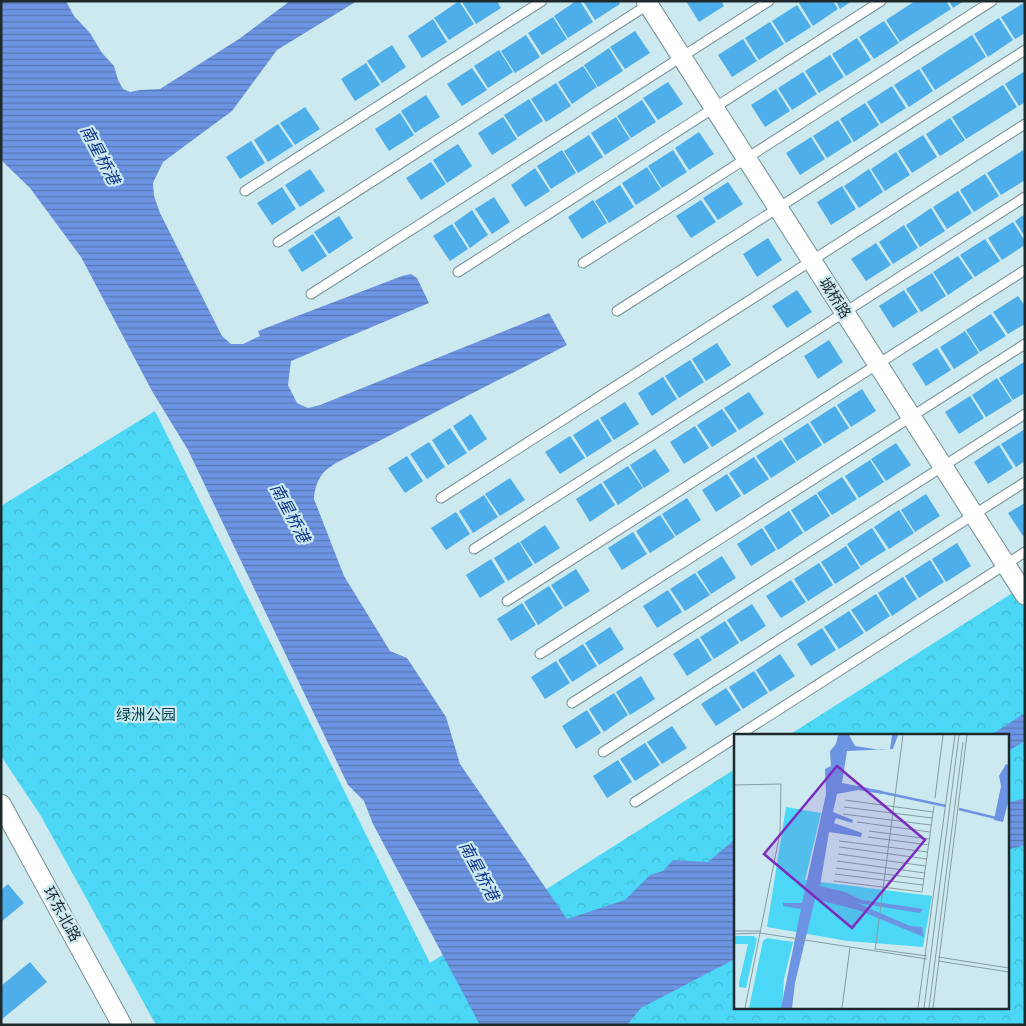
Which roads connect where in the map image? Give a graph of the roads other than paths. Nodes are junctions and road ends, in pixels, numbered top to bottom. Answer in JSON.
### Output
{"nodes":[{"id":1,"x":542,"y":1,"type":"edge"},
{"id":2,"x":769,"y":1,"type":"edge"},
{"id":3,"x":880,"y":1,"type":"edge"},
{"id":4,"x":992,"y":1,"type":"edge"},
{"id":5,"x":649,"y":2,"type":"edge"},
{"id":6,"x":1025,"y":50,"type":"edge"},
{"id":7,"x":682,"y":57,"type":"junction"},
{"id":8,"x":714,"y":108,"type":"junction"},
{"id":9,"x":1025,"y":124,"type":"edge"},
{"id":10,"x":746,"y":158,"type":"junction"},
{"id":11,"x":245,"y":191,"type":"dead end"},
{"id":12,"x":1025,"y":197,"type":"edge"},
{"id":13,"x":778,"y":208,"type":"junction"},
{"id":14,"x":278,"y":242,"type":"dead end"},
{"id":15,"x":812,"y":261,"type":"junction"},
{"id":16,"x":584,"y":263,"type":"dead end"},
{"id":17,"x":1025,"y":270,"type":"edge"},
{"id":18,"x":458,"y":272,"type":"dead end"},
{"id":19,"x":311,"y":294,"type":"dead end"},
{"id":20,"x":617,"y":311,"type":"dead end"},
{"id":21,"x":845,"y":312,"type":"junction"},
{"id":22,"x":1025,"y":344,"type":"edge"},
{"id":23,"x":877,"y":364,"type":"junction"},
{"id":24,"x":1025,"y":414,"type":"edge"},
{"id":25,"x":911,"y":416,"type":"junction"},
{"id":26,"x":943,"y":466,"type":"junction"},
{"id":27,"x":1025,"y":482,"type":"edge"},
{"id":28,"x":441,"y":498,"type":"dead end"},
{"id":29,"x":974,"y":515,"type":"junction"},
{"id":30,"x":474,"y":550,"type":"dead end"},
{"id":31,"x":1025,"y":552,"type":"edge"},
{"id":32,"x":1005,"y":564,"type":"junction"},
{"id":33,"x":1025,"y":595,"type":"edge"},
{"id":34,"x":507,"y":601,"type":"dead end"},
{"id":35,"x":540,"y":654,"type":"dead end"},
{"id":36,"x":572,"y":703,"type":"dead end"},
{"id":37,"x":741,"y":734,"type":"edge"},
{"id":38,"x":734,"y":739,"type":"edge"},
{"id":39,"x":603,"y":752,"type":"dead end"},
{"id":40,"x":635,"y":802,"type":"dead end"},
{"id":41,"x":1,"y":804,"type":"edge"},
{"id":42,"x":122,"y":1025,"type":"edge"}],
"edges":[{"from":1,"to":11,"type":"lane"},
{"from":2,"to":7,"type":"lane"},
{"from":3,"to":8,"type":"lane"},
{"from":4,"to":10,"type":"lane"},
{"from":5,"to":7,"type":"street","name":"城桥路"},
{"from":5,"to":14,"type":"lane"},
{"from":6,"to":13,"type":"lane"},
{"from":7,"to":8,"type":"street","name":"城桥路"},
{"from":7,"to":19,"type":"lane"},
{"from":8,"to":10,"type":"street","name":"城桥路"},
{"from":8,"to":18,"type":"lane"},
{"from":9,"to":15,"type":"lane"},
{"from":10,"to":13,"type":"street","name":"城桥路"},
{"from":10,"to":16,"type":"lane"},
{"from":12,"to":21,"type":"lane"},
{"from":13,"to":15,"type":"street","name":"城桥路"},
{"from":13,"to":20,"type":"lane"},
{"from":15,"to":21,"type":"street","name":"城桥路"},
{"from":15,"to":28,"type":"lane"},
{"from":17,"to":23,"type":"lane"},
{"from":21,"to":23,"type":"street","name":"城桥路"},
{"from":21,"to":30,"type":"lane"},
{"from":22,"to":25,"type":"lane"},
{"from":23,"to":25,"type":"street","name":"城桥路"},
{"from":23,"to":34,"type":"lane"},
{"from":24,"to":26,"type":"lane"},
{"from":25,"to":26,"type":"street","name":"城桥路"},
{"from":25,"to":35,"type":"lane"},
{"from":26,"to":29,"type":"street","name":"城桥路"},
{"from":26,"to":36,"type":"lane"},
{"from":27,"to":29,"type":"lane"},
{"from":29,"to":32,"type":"street","name":"城桥路"},
{"from":29,"to":39,"type":"lane"},
{"from":31,"to":32,"type":"lane"},
{"from":32,"to":33,"type":"street","name":"城桥路"},
{"from":32,"to":37,"type":"lane"},
{"from":38,"to":40,"type":"lane"},
{"from":41,"to":42,"type":"street","name":"环东北路"}]}
